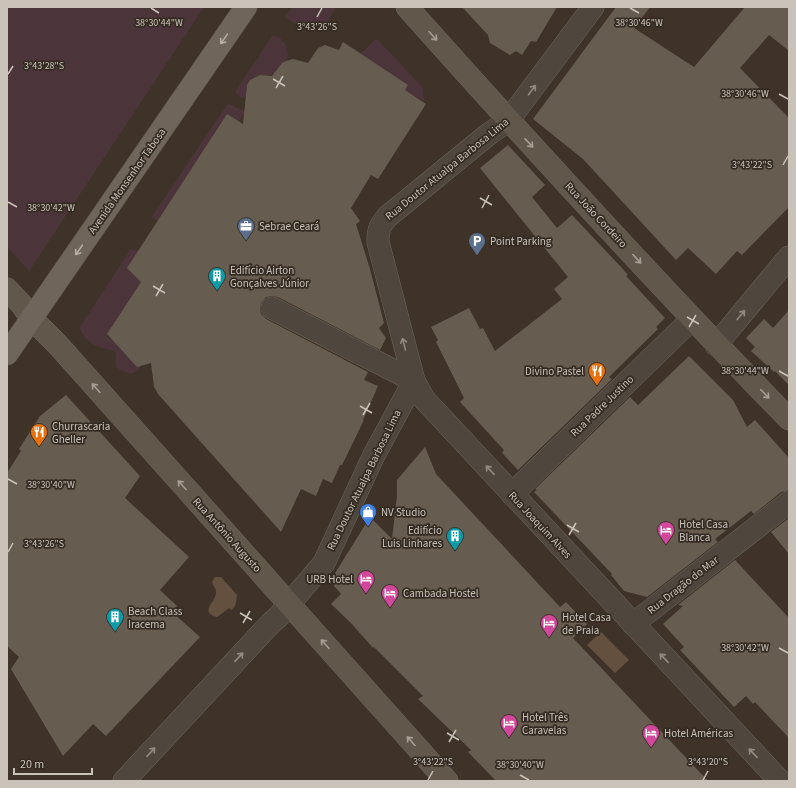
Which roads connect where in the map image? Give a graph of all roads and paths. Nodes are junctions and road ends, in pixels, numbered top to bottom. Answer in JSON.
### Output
{"nodes":[{"id":1,"x":246,"y":7,"type":"edge"},
{"id":2,"x":407,"y":7,"type":"edge"},
{"id":3,"x":593,"y":7,"type":"edge"},
{"id":4,"x":508,"y":121,"type":"junction"},
{"id":5,"x":789,"y":257,"type":"edge"},
{"id":6,"x":7,"y":289,"type":"edge"},
{"id":7,"x":272,"y":308,"type":"dead end"},
{"id":8,"x":32,"y":319,"type":"junction"},
{"id":9,"x":692,"y":319,"type":"junction"},
{"id":10,"x":716,"y":344,"type":"junction"},
{"id":11,"x":7,"y":354,"type":"edge"},
{"id":12,"x":414,"y":381,"type":"junction"},
{"id":13,"x":789,"y":419,"type":"edge"},
{"id":14,"x":512,"y":494,"type":"junction"},
{"id":15,"x":789,"y":502,"type":"edge"},
{"id":16,"x":289,"y":604,"type":"junction"},
{"id":17,"x":633,"y":624,"type":"junction"},
{"id":18,"x":124,"y":781,"type":"edge"},
{"id":19,"x":447,"y":781,"type":"edge"},
{"id":20,"x":780,"y":781,"type":"edge"}],
"edges":[{"from":1,"to":8,"type":"main road","name":"Avenida Monsenhor Tabosa","one_way":true},
{"from":2,"to":4,"type":"street","name":"Rua João Cordeiro","one_way":true},
{"from":4,"to":3,"type":"street","name":"Rua Doutor Atualpa Barbosa Lima","one_way":true},
{"from":4,"to":9,"type":"street","name":"Rua João Cordeiro","one_way":true},
{"from":12,"to":4,"type":"street","name":"Rua Doutor Atualpa Barbosa Lima","one_way":true},
{"from":10,"to":5,"type":"street","one_way":true},
{"from":6,"to":8,"type":"street","name":"Rua Antônio Augusto"},
{"from":7,"to":12,"type":"street"},
{"from":8,"to":11,"type":"main road","name":"Avenida Monsenhor Tabosa"},
{"from":16,"to":8,"type":"street","name":"Rua Antônio Augusto","one_way":true},
{"from":9,"to":10,"type":"street","name":"Rua João Cordeiro"},
{"from":9,"to":14,"type":"street","name":"Rua Padre Justino"},
{"from":10,"to":13,"type":"street","name":"Rua João Cordeiro","one_way":true},
{"from":14,"to":12,"type":"street","name":"Rua Joaquim Alves","one_way":true},
{"from":12,"to":16,"type":"street","name":"Rua Doutor Atualpa Barbosa Lima"},
{"from":14,"to":17,"type":"street","name":"Rua Joaquim Alves"},
{"from":15,"to":17,"type":"street","name":"Rua Dragão do Mar"},
{"from":18,"to":16,"type":"street","name":"Rua Doutor Atualpa Barbosa Lima","one_way":true},
{"from":19,"to":16,"type":"street","name":"Rua Antônio Augusto","one_way":true},
{"from":20,"to":17,"type":"street","name":"Rua Joaquim Alves","one_way":true}]}
